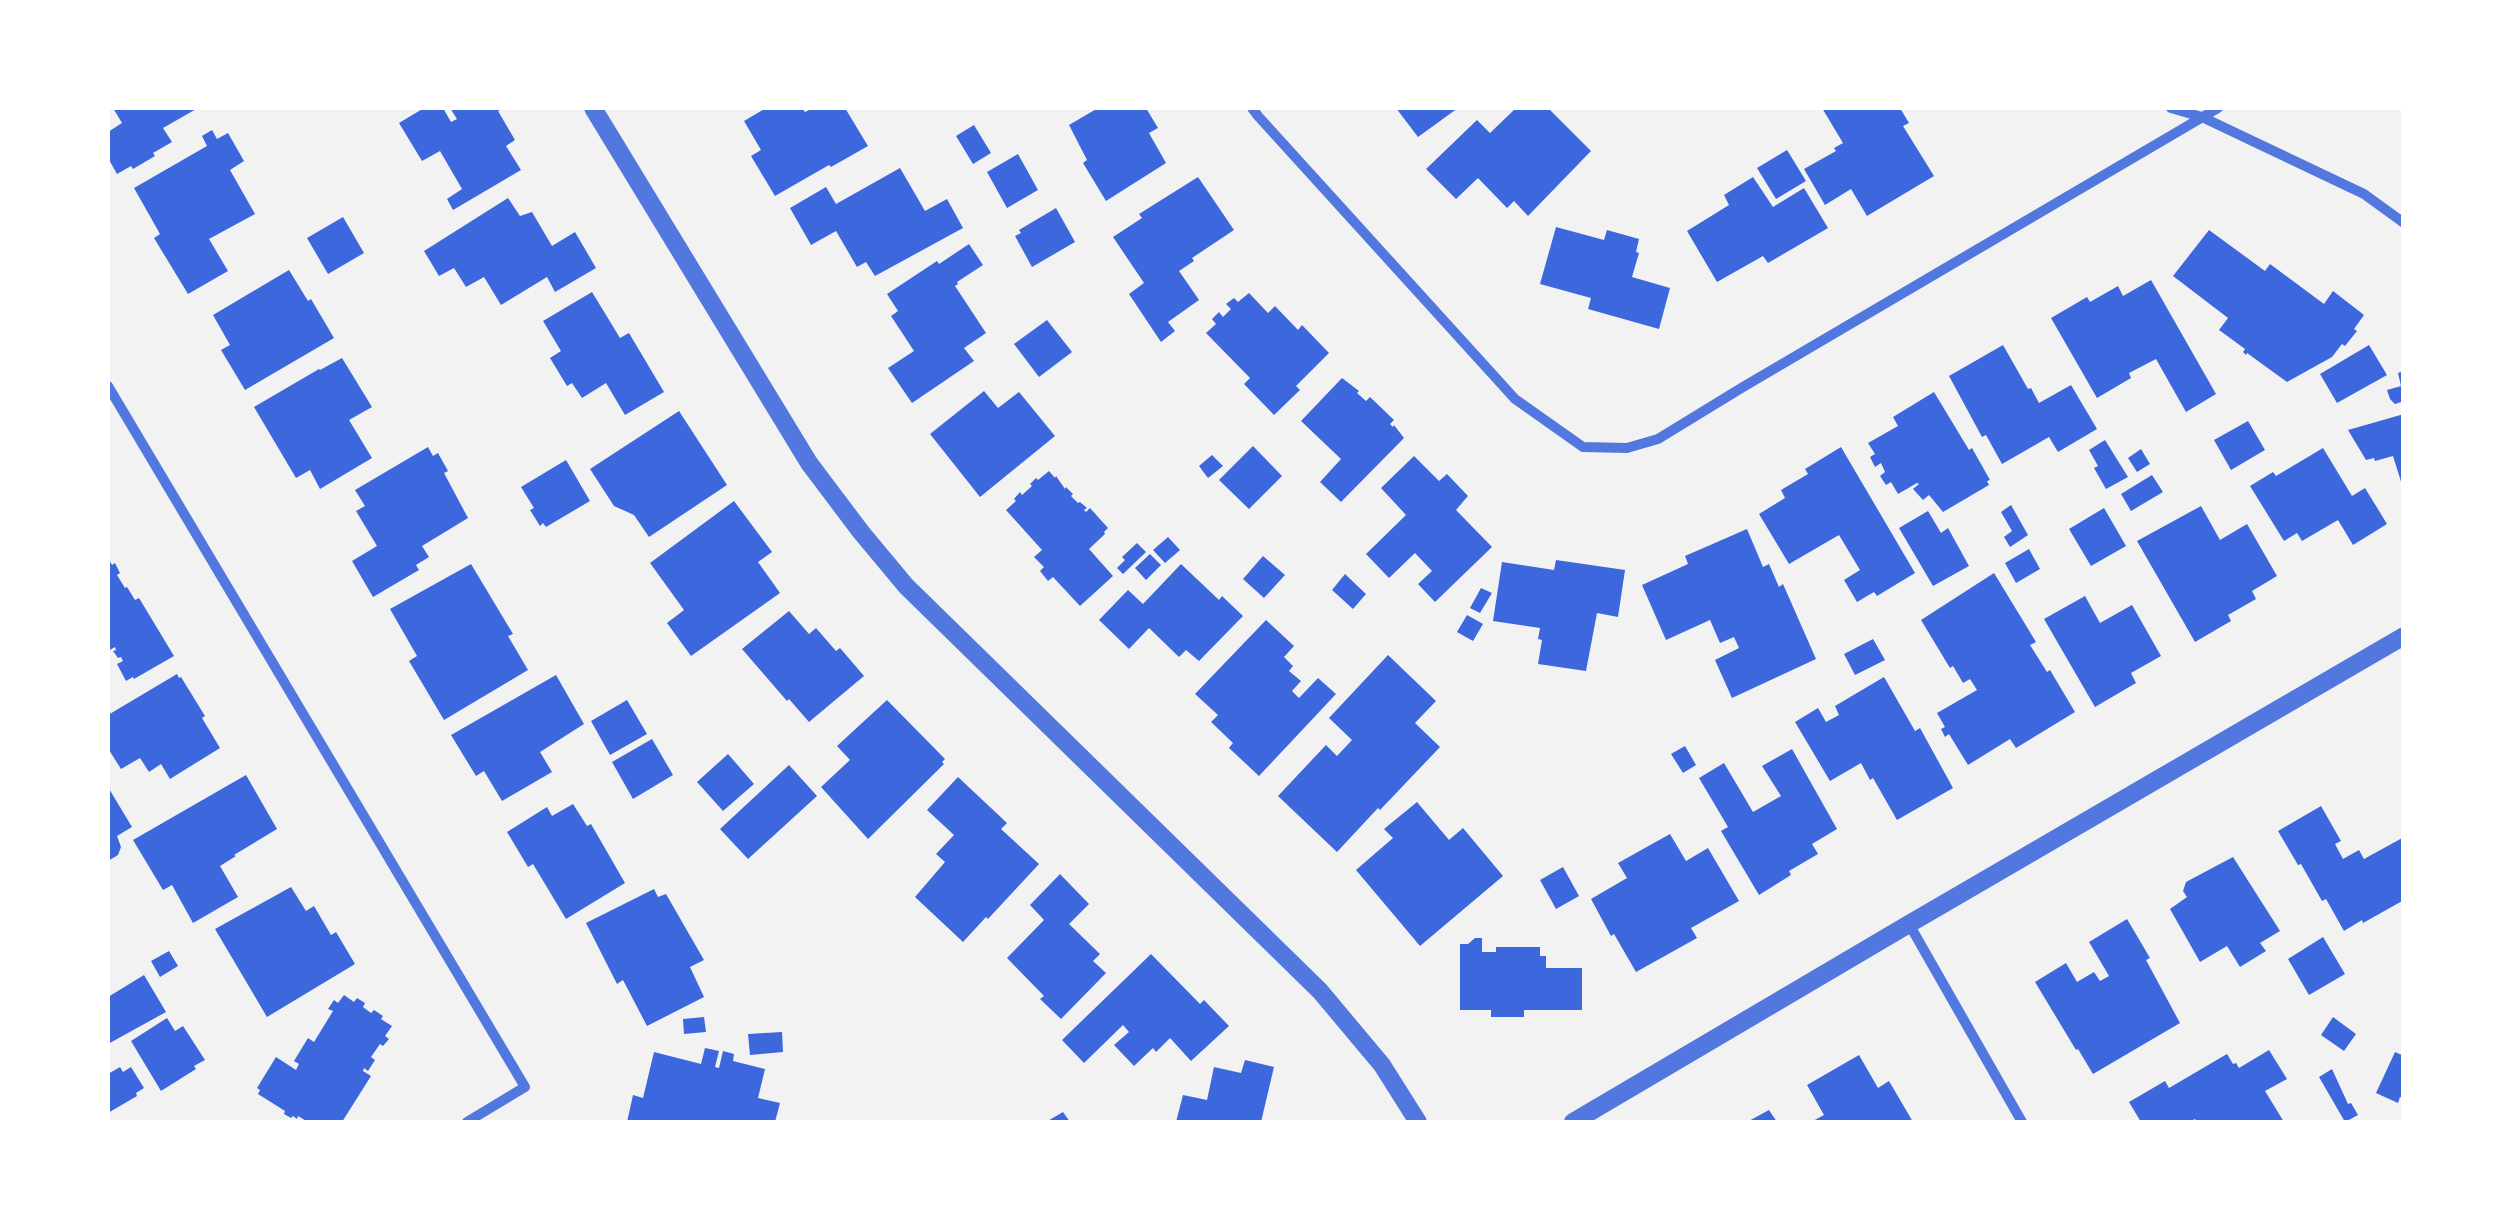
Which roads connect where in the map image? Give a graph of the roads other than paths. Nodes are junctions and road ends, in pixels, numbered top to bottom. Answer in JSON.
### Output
{"nodes":[{"id":1,"x":593,"y":108,"type":"edge"},
{"id":2,"x":1252,"y":108,"type":"edge"},
{"id":3,"x":2171,"y":108,"type":"edge"},
{"id":4,"x":2218,"y":108,"type":"edge"},
{"id":5,"x":2202,"y":117,"type":"junction"},
{"id":6,"x":2404,"y":222,"type":"edge"},
{"id":7,"x":108,"y":386,"type":"edge"},
{"id":8,"x":2404,"y":636,"type":"edge"},
{"id":9,"x":1908,"y":924,"type":"junction"},
{"id":10,"x":468,"y":1122,"type":"edge"},
{"id":11,"x":1418,"y":1122,"type":"edge"},
{"id":12,"x":1573,"y":1122,"type":"edge"},
{"id":13,"x":2022,"y":1122,"type":"edge"}],
"edges":[{"from":1,"to":11,"type":"street"},
{"from":2,"to":5,"type":"street"},
{"from":3,"to":5,"type":"street"},
{"from":4,"to":5,"type":"street"},
{"from":5,"to":6,"type":"street"},
{"from":7,"to":10,"type":"street"},
{"from":8,"to":9,"type":"street"},
{"from":9,"to":12,"type":"street"},
{"from":9,"to":13,"type":"street"}]}
